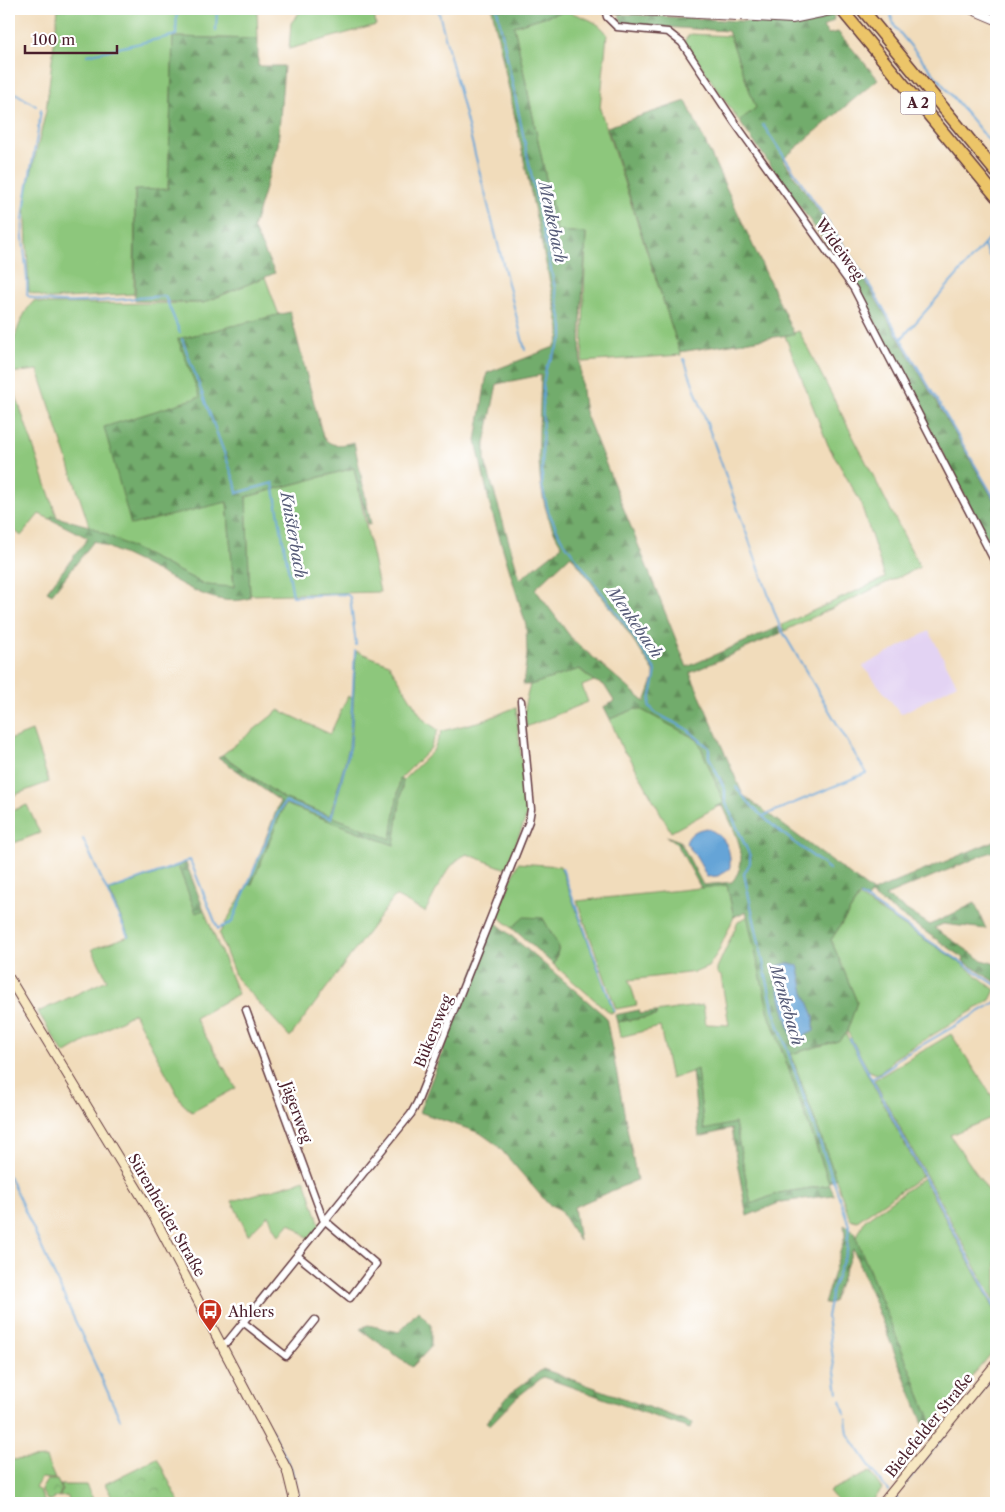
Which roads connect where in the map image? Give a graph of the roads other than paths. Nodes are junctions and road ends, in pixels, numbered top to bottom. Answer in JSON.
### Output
{"nodes":[{"id":1,"x":604,"y":9,"type":"edge"},
{"id":2,"x":841,"y":9,"type":"edge"},
{"id":3,"x":862,"y":9,"type":"edge"},
{"id":4,"x":970,"y":9,"type":"edge"},
{"id":5,"x":996,"y":20,"type":"edge"},
{"id":6,"x":996,"y":172,"type":"edge"},
{"id":7,"x":996,"y":196,"type":"edge"},
{"id":8,"x":996,"y":564,"type":"edge"},
{"id":9,"x":520,"y":701,"type":"dead end"},
{"id":10,"x":9,"y":978,"type":"edge"},
{"id":11,"x":246,"y":1010,"type":"dead end"},
{"id":12,"x":326,"y":1222,"type":"junction"},
{"id":13,"x":298,"y":1256,"type":"junction"},
{"id":14,"x":315,"y":1320,"type":"dead end"},
{"id":15,"x":243,"y":1322,"type":"junction"},
{"id":16,"x":222,"y":1345,"type":"junction"},
{"id":17,"x":996,"y":1364,"type":"edge"},
{"id":18,"x":296,"y":1503,"type":"edge"},
{"id":19,"x":883,"y":1503,"type":"edge"}],
"edges":[{"from":1,"to":2,"type":"street"},
{"from":1,"to":8,"type":"street","name":"Wideiweg"},
{"from":2,"to":7,"type":"highway","number":"A 2"},
{"from":3,"to":6,"type":"highway","number":"A 2"},
{"from":4,"to":5,"type":"street"},
{"from":9,"to":12,"type":"street","name":"Bükersweg"},
{"from":10,"to":16,"type":"main road","name":"Sürenheider Straße"},
{"from":11,"to":12,"type":"street","name":"Jägerweg"},
{"from":12,"to":13,"type":"street","name":"Bükersweg"},
{"from":12,"to":13,"type":"street"},
{"from":13,"to":15,"type":"street","name":"Bükersweg"},
{"from":14,"to":15,"type":"street"},
{"from":15,"to":16,"type":"street","name":"Bükersweg"},
{"from":16,"to":18,"type":"main road","name":"Sürenheider Straße"},
{"from":17,"to":19,"type":"main road","name":"Bielefelder Straße"}]}
